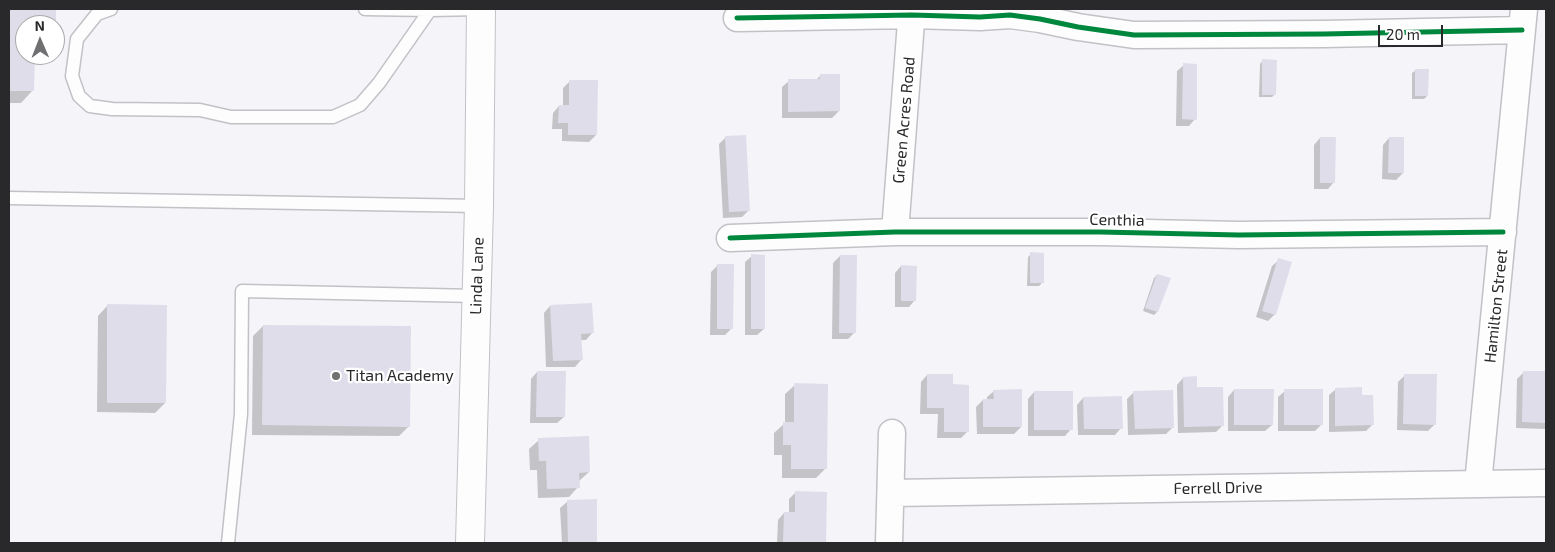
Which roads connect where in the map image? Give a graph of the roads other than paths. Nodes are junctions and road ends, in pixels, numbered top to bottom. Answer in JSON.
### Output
{"nodes":[{"id":1,"x":111,"y":9,"type":"edge"},
{"id":2,"x":365,"y":9,"type":"edge"},
{"id":3,"x":480,"y":9,"type":"edge"},
{"id":4,"x":430,"y":10,"type":"junction"},
{"id":5,"x":912,"y":12,"type":"edge"},
{"id":6,"x":737,"y":18,"type":"dead end"},
{"id":7,"x":1523,"y":20,"type":"edge"},
{"id":8,"x":9,"y":198,"type":"edge"},
{"id":9,"x":479,"y":206,"type":"junction"},
{"id":10,"x":894,"y":232,"type":"junction"},
{"id":11,"x":1503,"y":232,"type":"junction"},
{"id":12,"x":730,"y":238,"type":"dead end"},
{"id":13,"x":476,"y":296,"type":"junction"},
{"id":14,"x":892,"y":433,"type":"dead end"},
{"id":15,"x":1546,"y":483,"type":"edge"},
{"id":16,"x":1478,"y":484,"type":"junction"},
{"id":17,"x":890,"y":493,"type":"junction"},
{"id":18,"x":228,"y":543,"type":"edge"},
{"id":19,"x":470,"y":543,"type":"edge"},
{"id":20,"x":889,"y":543,"type":"edge"}],
"edges":[{"from":1,"to":4,"type":"lane"},
{"from":2,"to":4,"type":"lane"},
{"from":3,"to":4,"type":"lane"},
{"from":3,"to":9,"type":"street","name":"Linda Lane"},
{"from":5,"to":6,"type":"street"},
{"from":5,"to":7,"type":"street"},
{"from":5,"to":10,"type":"street","name":"Green Acres Road"},
{"from":7,"to":11,"type":"street","name":"Hamilton Street"},
{"from":8,"to":9,"type":"lane"},
{"from":9,"to":13,"type":"street","name":"Linda Lane"},
{"from":10,"to":11,"type":"street","name":"Centhia"},
{"from":10,"to":12,"type":"street","name":"Centhia"},
{"from":11,"to":16,"type":"street","name":"Hamilton Street"},
{"from":13,"to":18,"type":"lane"},
{"from":13,"to":19,"type":"street","name":"Linda Lane"},
{"from":14,"to":17,"type":"street"},
{"from":15,"to":16,"type":"street","name":"Ferrell Drive"},
{"from":16,"to":17,"type":"street","name":"Ferrell Drive"},
{"from":17,"to":20,"type":"street"}]}
